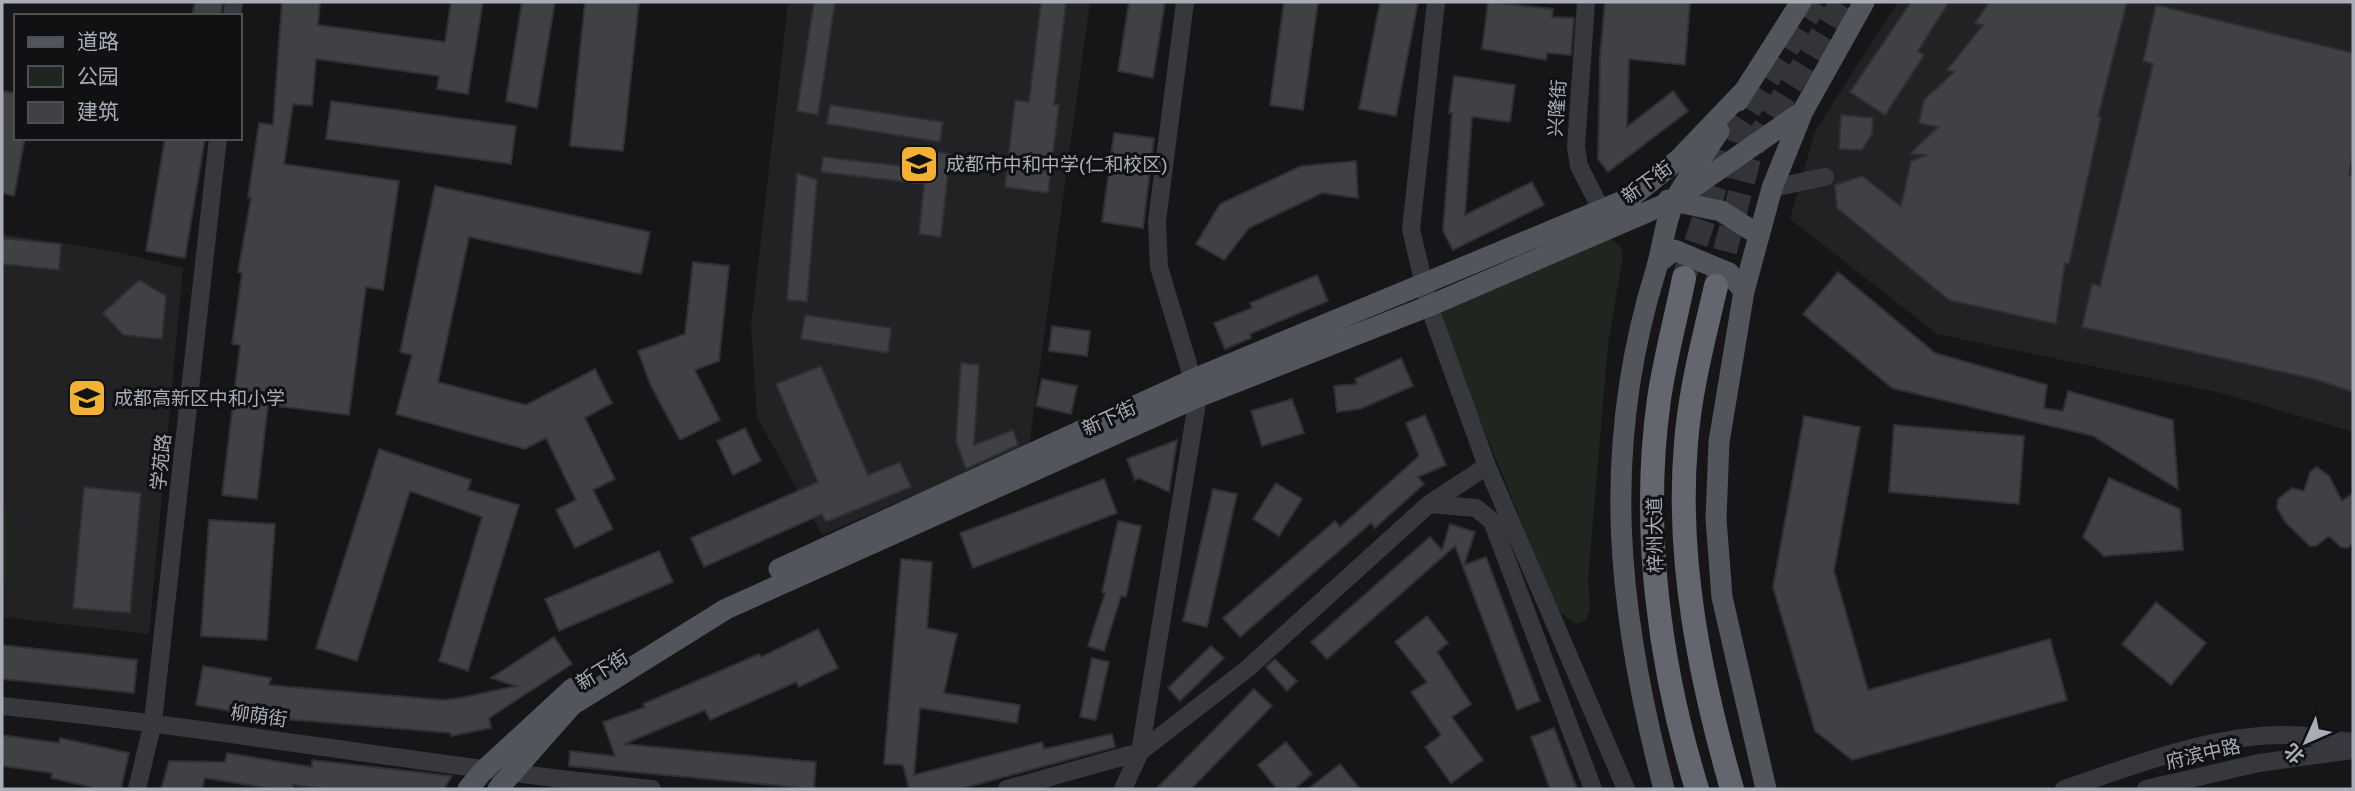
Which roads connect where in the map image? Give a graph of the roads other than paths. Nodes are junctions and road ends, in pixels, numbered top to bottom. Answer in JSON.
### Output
{"nodes":[{"id":1,"x":1185,"y":2,"type":"edge"},
{"id":2,"x":1436,"y":2,"type":"edge"},
{"id":3,"x":1586,"y":2,"type":"edge"},
{"id":4,"x":1801,"y":2,"type":"edge"},
{"id":5,"x":1864,"y":2,"type":"edge"},
{"id":6,"x":1745,"y":90,"type":"junction"},
{"id":7,"x":1804,"y":111,"type":"junction"},
{"id":8,"x":218,"y":140,"type":"edge"},
{"id":9,"x":1825,"y":177,"type":"dead end"},
{"id":10,"x":1772,"y":188,"type":"junction"},
{"id":11,"x":1630,"y":198,"type":"junction"},
{"id":12,"x":1675,"y":200,"type":"junction"},
{"id":13,"x":1602,"y":211,"type":"junction"},
{"id":14,"x":1759,"y":235,"type":"junction"},
{"id":15,"x":1658,"y":263,"type":"junction"},
{"id":16,"x":1684,"y":278,"type":"tunnel mouth"},
{"id":17,"x":1423,"y":285,"type":"junction"},
{"id":18,"x":1716,"y":286,"type":"tunnel mouth"},
{"id":19,"x":1744,"y":291,"type":"junction"},
{"id":20,"x":1429,"y":306,"type":"junction"},
{"id":21,"x":1196,"y":388,"type":"junction"},
{"id":22,"x":1487,"y":466,"type":"junction"},
{"id":23,"x":1429,"y":504,"type":"junction"},
{"id":24,"x":2,"y":706,"type":"edge"},
{"id":25,"x":153,"y":722,"type":"junction"},
{"id":26,"x":2353,"y":742,"type":"edge"},
{"id":27,"x":1140,"y":752,"type":"junction"},
{"id":28,"x":2353,"y":752,"type":"edge"},
{"id":29,"x":483,"y":771,"type":"junction"},
{"id":30,"x":504,"y":782,"type":"edge"},
{"id":31,"x":137,"y":789,"type":"edge"},
{"id":32,"x":468,"y":789,"type":"edge"},
{"id":33,"x":652,"y":789,"type":"edge"},
{"id":34,"x":1007,"y":789,"type":"edge"},
{"id":35,"x":1123,"y":789,"type":"edge"},
{"id":36,"x":1593,"y":789,"type":"edge"},
{"id":37,"x":1626,"y":789,"type":"edge"},
{"id":38,"x":1664,"y":789,"type":"edge"},
{"id":39,"x":1697,"y":789,"type":"edge"},
{"id":40,"x":1731,"y":789,"type":"edge"},
{"id":41,"x":1766,"y":789,"type":"edge"},
{"id":42,"x":2064,"y":789,"type":"edge"},
{"id":43,"x":2146,"y":789,"type":"edge"},
{"id":44,"x":2191,"y":789,"type":"edge"}],
"edges":[{"from":1,"to":21,"type":"street"},
{"from":2,"to":17,"type":"street"},
{"from":3,"to":13,"type":"street","name":"兴隆街"},
{"from":4,"to":6,"type":"main road"},
{"from":5,"to":7,"type":"main road"},
{"from":6,"to":11,"type":"main road","name":"新下街"},
{"from":6,"to":12,"type":"main road"},
{"from":7,"to":10,"type":"main road"},
{"from":7,"to":12,"type":"main road","name":"新下街"},
{"from":8,"to":25,"type":"street","name":"学苑路"},
{"from":9,"to":10,"type":"street"},
{"from":10,"to":14,"type":"main road"},
{"from":11,"to":12,"type":"main road"},
{"from":11,"to":13,"type":"main road","name":"新下街"},
{"from":12,"to":14,"type":"main road"},
{"from":12,"to":15,"type":"main road"},
{"from":12,"to":20,"type":"main road","name":"新下街"},
{"from":13,"to":17,"type":"main road","name":"新下街"},
{"from":14,"to":19,"type":"main road"},
{"from":15,"to":19,"type":"main road"},
{"from":15,"to":38,"type":"main road"},
{"from":16,"to":39,"type":"highway","name":"梓州大道"},
{"from":17,"to":20,"type":"street"},
{"from":17,"to":21,"type":"main road","name":"新下街"},
{"from":18,"to":40,"type":"highway","name":"梓州大道"},
{"from":19,"to":41,"type":"main road"},
{"from":20,"to":21,"type":"main road","name":"新下街"},
{"from":20,"to":22,"type":"street"},
{"from":21,"to":27,"type":"street"},
{"from":21,"to":29,"type":"main road","name":"新下街"},
{"from":21,"to":30,"type":"main road","name":"新下街"},
{"from":22,"to":23,"type":"street"},
{"from":22,"to":37,"type":"street"},
{"from":23,"to":27,"type":"street"},
{"from":23,"to":36,"type":"street"},
{"from":24,"to":25,"type":"street","name":"柳荫街"},
{"from":25,"to":29,"type":"street","name":"柳荫街"},
{"from":25,"to":31,"type":"street","name":"学苑路"},
{"from":26,"to":42,"type":"street"},
{"from":27,"to":34,"type":"street"},
{"from":27,"to":35,"type":"street"},
{"from":28,"to":43,"type":"street","name":"府滨中路"},
{"from":28,"to":44,"type":"street"},
{"from":29,"to":30,"type":"street","name":"柳荫街"},
{"from":29,"to":32,"type":"main road","name":"新下街"},
{"from":30,"to":33,"type":"street","name":"柳荫街"}]}
